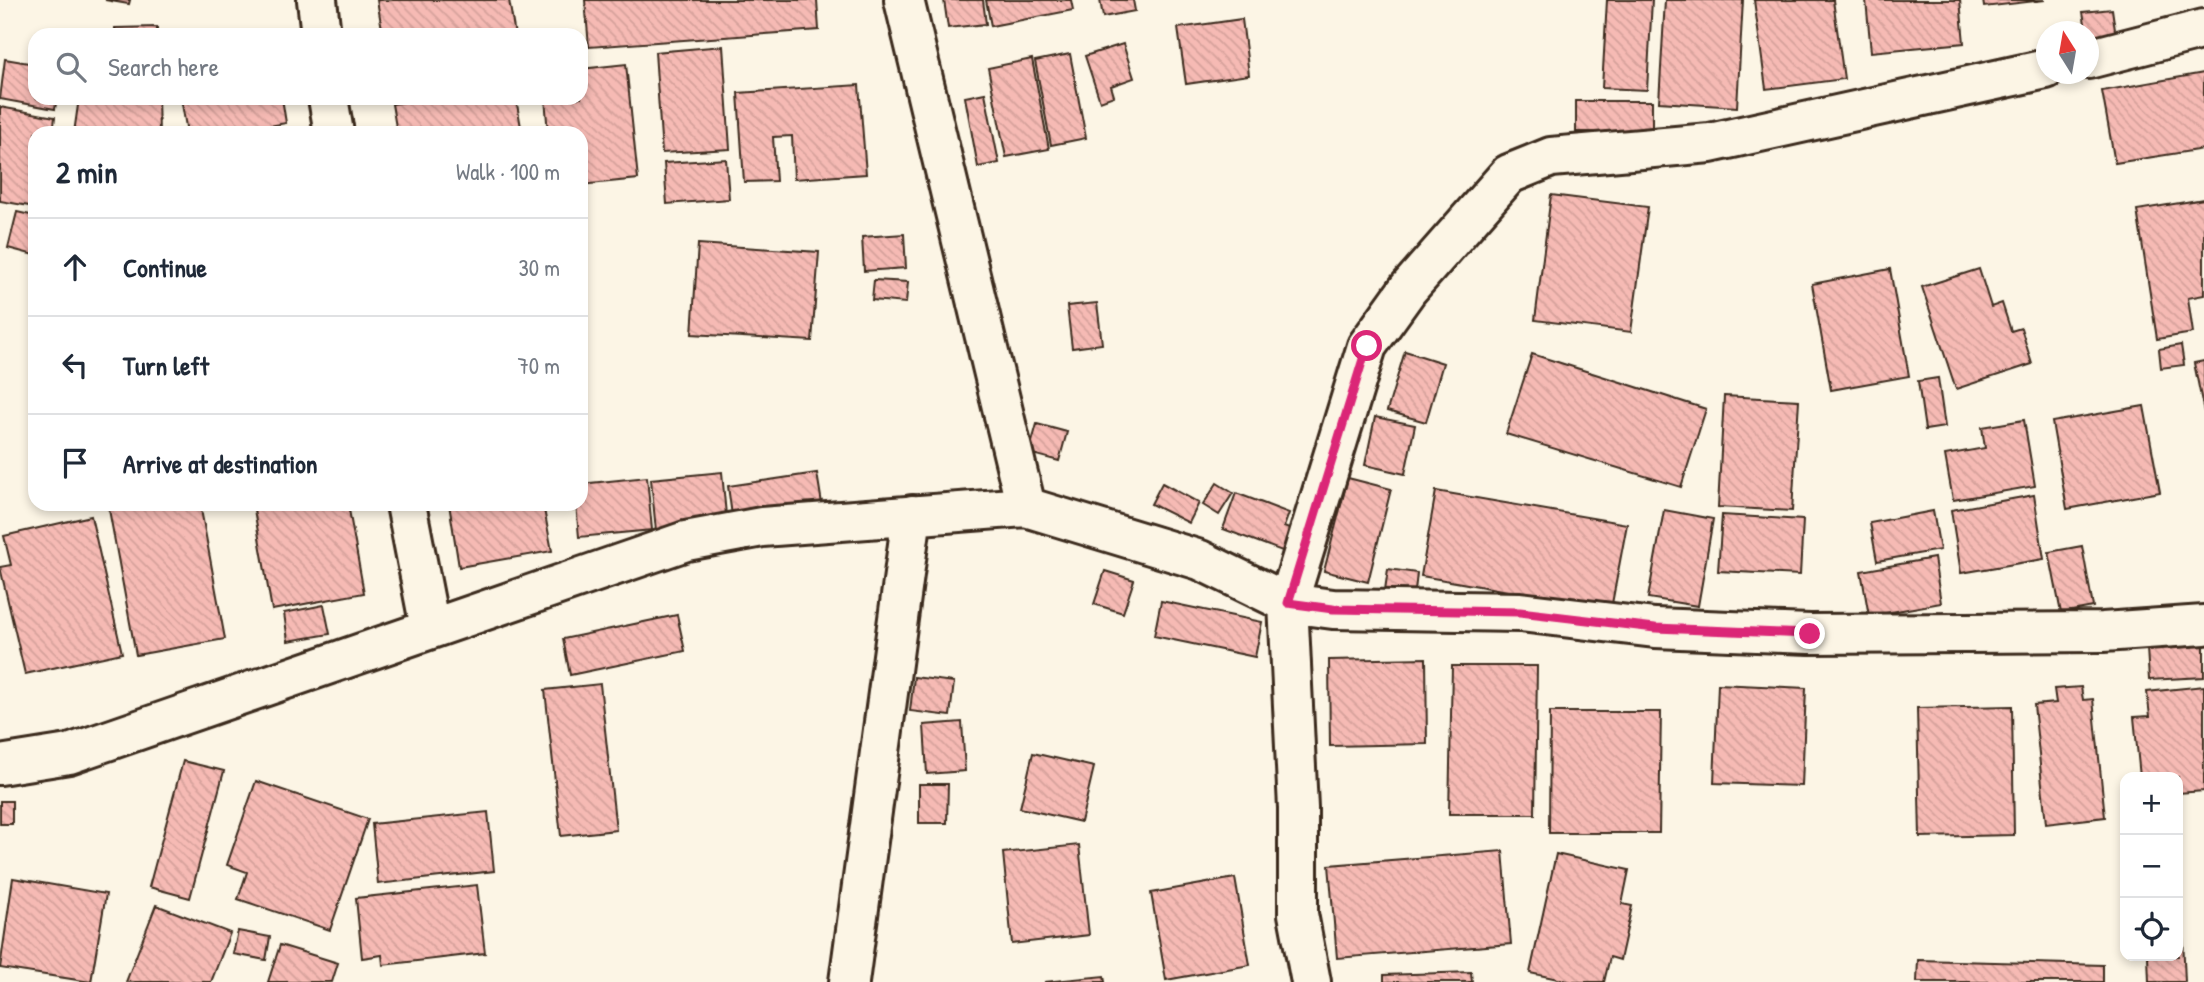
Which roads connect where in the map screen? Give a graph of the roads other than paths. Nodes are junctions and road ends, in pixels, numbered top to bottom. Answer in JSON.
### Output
{"nodes":[{"id":1,"x":317,"y":0,"type":"edge"},
{"id":2,"x":904,"y":0,"type":"edge"},
{"id":3,"x":319,"y":28,"type":"edge"},
{"id":4,"x":2204,"y":29,"type":"edge"},
{"id":5,"x":2099,"y":56,"type":"edge"},
{"id":6,"x":2036,"y":71,"type":"edge"},
{"id":7,"x":329,"y":105,"type":"edge"},
{"id":8,"x":333,"y":126,"type":"edge"},
{"id":9,"x":1026,"y":508,"type":"junction"},
{"id":10,"x":407,"y":511,"type":"edge"},
{"id":11,"x":912,"y":515,"type":"junction"},
{"id":12,"x":1288,"y":603,"type":"junction"},
{"id":13,"x":2204,"y":625,"type":"edge"},
{"id":14,"x":430,"y":628,"type":"junction"},
{"id":15,"x":0,"y":765,"type":"edge"},
{"id":16,"x":849,"y":982,"type":"edge"},
{"id":17,"x":1311,"y":982,"type":"edge"}],
"edges":[{"from":1,"to":3,"type":"street"},
{"from":2,"to":9,"type":"street"},
{"from":4,"to":5,"type":"street"},
{"from":6,"to":12,"type":"street"},
{"from":7,"to":8,"type":"street"},
{"from":9,"to":11,"type":"street"},
{"from":9,"to":12,"type":"street"},
{"from":10,"to":14,"type":"street"},
{"from":11,"to":14,"type":"street"},
{"from":11,"to":16,"type":"street"},
{"from":12,"to":13,"type":"street"},
{"from":12,"to":17,"type":"street"},
{"from":14,"to":15,"type":"street"}]}
